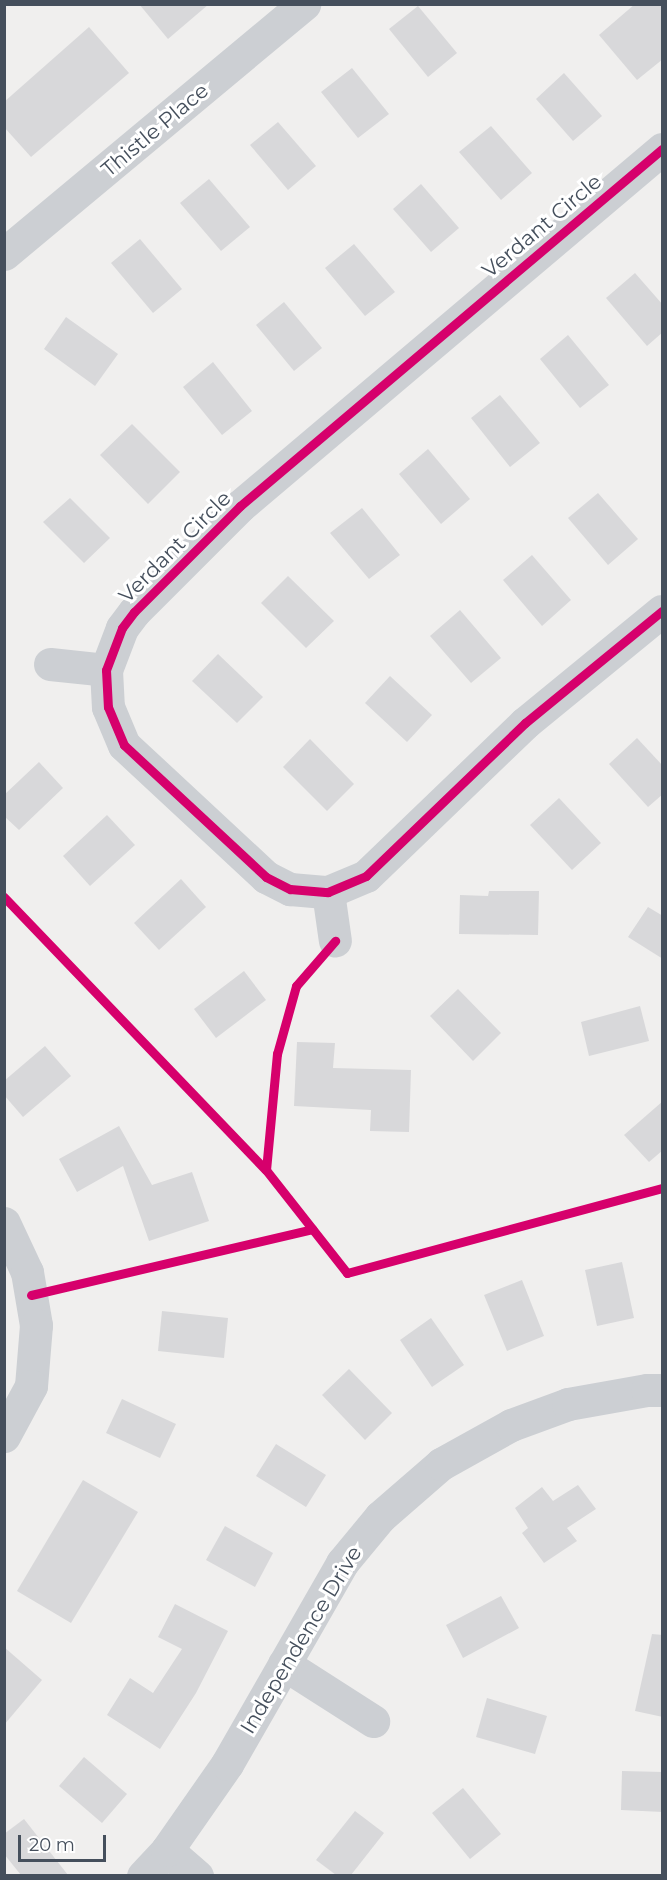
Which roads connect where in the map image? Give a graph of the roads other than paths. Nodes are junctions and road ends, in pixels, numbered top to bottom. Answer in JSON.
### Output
{"nodes":[{"id":1,"x":304,"y":4,"type":"edge"},
{"id":2,"x":663,"y":149,"type":"edge"},
{"id":3,"x":4,"y":254,"type":"edge"},
{"id":4,"x":663,"y":611,"type":"edge"},
{"id":5,"x":50,"y":664,"type":"dead end"},
{"id":6,"x":106,"y":670,"type":"junction"},
{"id":7,"x":328,"y":892,"type":"junction"},
{"id":8,"x":335,"y":941,"type":"dead end"},
{"id":9,"x":4,"y":1223,"type":"edge"},
{"id":10,"x":663,"y":1390,"type":"edge"},
{"id":11,"x":4,"y":1436,"type":"edge"},
{"id":12,"x":284,"y":1664,"type":"junction"},
{"id":13,"x":373,"y":1721,"type":"dead end"},
{"id":14,"x":167,"y":1850,"type":"junction"},
{"id":15,"x":142,"y":1875,"type":"edge"},
{"id":16,"x":197,"y":1875,"type":"edge"}],
"edges":[{"from":1,"to":3,"type":"street","name":"Thistle Place"},
{"from":2,"to":6,"type":"street","name":"Verdant Circle"},
{"from":4,"to":7,"type":"street","name":"Verdant Circle"},
{"from":5,"to":6,"type":"street"},
{"from":6,"to":7,"type":"street","name":"Verdant Circle"},
{"from":7,"to":8,"type":"street"},
{"from":9,"to":11,"type":"street"},
{"from":10,"to":12,"type":"street","name":"Independence Drive"},
{"from":12,"to":13,"type":"street"},
{"from":12,"to":14,"type":"street","name":"Independence Drive"},
{"from":14,"to":15,"type":"street","name":"Independence Drive"},
{"from":14,"to":16,"type":"street"}]}
